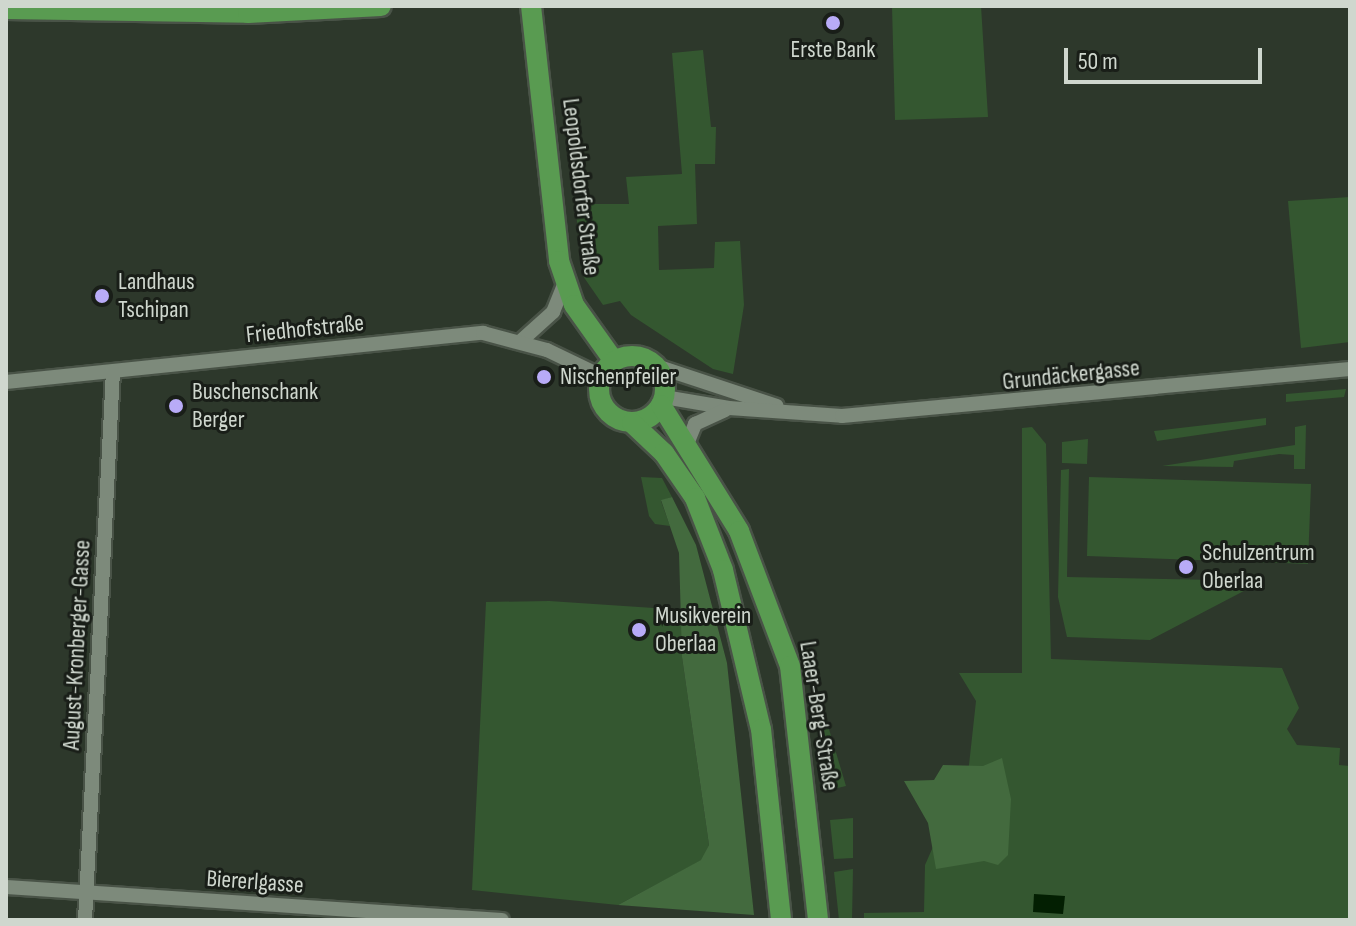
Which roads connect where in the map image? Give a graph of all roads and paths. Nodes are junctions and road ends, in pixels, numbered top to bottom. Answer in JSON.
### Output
{"nodes":[{"id":1,"x":381,"y":6,"type":"edge"},
{"id":2,"x":531,"y":6,"type":"edge"},
{"id":3,"x":6,"y":9,"type":"edge"},
{"id":4,"x":565,"y":283,"type":"junction"},
{"id":5,"x":522,"y":340,"type":"junction"},
{"id":6,"x":656,"y":366,"type":"junction"},
{"id":7,"x":608,"y":369,"type":"junction"},
{"id":8,"x":1350,"y":369,"type":"edge"},
{"id":9,"x":113,"y":372,"type":"junction"},
{"id":10,"x":6,"y":382,"type":"edge"},
{"id":11,"x":663,"y":401,"type":"junction"},
{"id":12,"x":729,"y":408,"type":"junction"},
{"id":13,"x":796,"y":412,"type":"junction"},
{"id":14,"x":632,"y":423,"type":"junction"},
{"id":15,"x":687,"y":444,"type":"junction"},
{"id":16,"x":6,"y":887,"type":"edge"},
{"id":17,"x":87,"y":892,"type":"junction"},
{"id":18,"x":85,"y":920,"type":"edge"},
{"id":19,"x":502,"y":920,"type":"edge"},
{"id":20,"x":781,"y":920,"type":"edge"},
{"id":21,"x":818,"y":920,"type":"edge"}],
"edges":[{"from":1,"to":3,"type":"main road"},
{"from":2,"to":4,"type":"main road","name":"Leopoldsdorfer Straße"},
{"from":4,"to":5,"type":"street"},
{"from":4,"to":7,"type":"main road","name":"Leopoldsdorfer Straße"},
{"from":5,"to":7,"type":"street","name":"Friedhofstraße"},
{"from":5,"to":9,"type":"street","name":"Friedhofstraße"},
{"from":6,"to":7,"type":"main road"},
{"from":6,"to":11,"type":"main road"},
{"from":6,"to":13,"type":"street","name":"Grundäckergasse"},
{"from":7,"to":14,"type":"main road"},
{"from":8,"to":13,"type":"street","name":"Grundäckergasse"},
{"from":9,"to":10,"type":"street","name":"Friedhofstraße"},
{"from":9,"to":17,"type":"street","name":"August-Kronberger-Gasse"},
{"from":11,"to":12,"type":"street","name":"Grundäckergasse"},
{"from":11,"to":14,"type":"main road"},
{"from":11,"to":15,"type":"main road","name":"Laaer-Berg-Straße"},
{"from":12,"to":13,"type":"street","name":"Grundäckergasse"},
{"from":12,"to":15,"type":"street"},
{"from":14,"to":20,"type":"main road"},
{"from":15,"to":21,"type":"main road","name":"Laaer-Berg-Straße"},
{"from":16,"to":17,"type":"street","name":"Biererlgasse"},
{"from":17,"to":18,"type":"street","name":"August-Kronberger-Gasse"},
{"from":17,"to":19,"type":"street","name":"Biererlgasse"}]}
